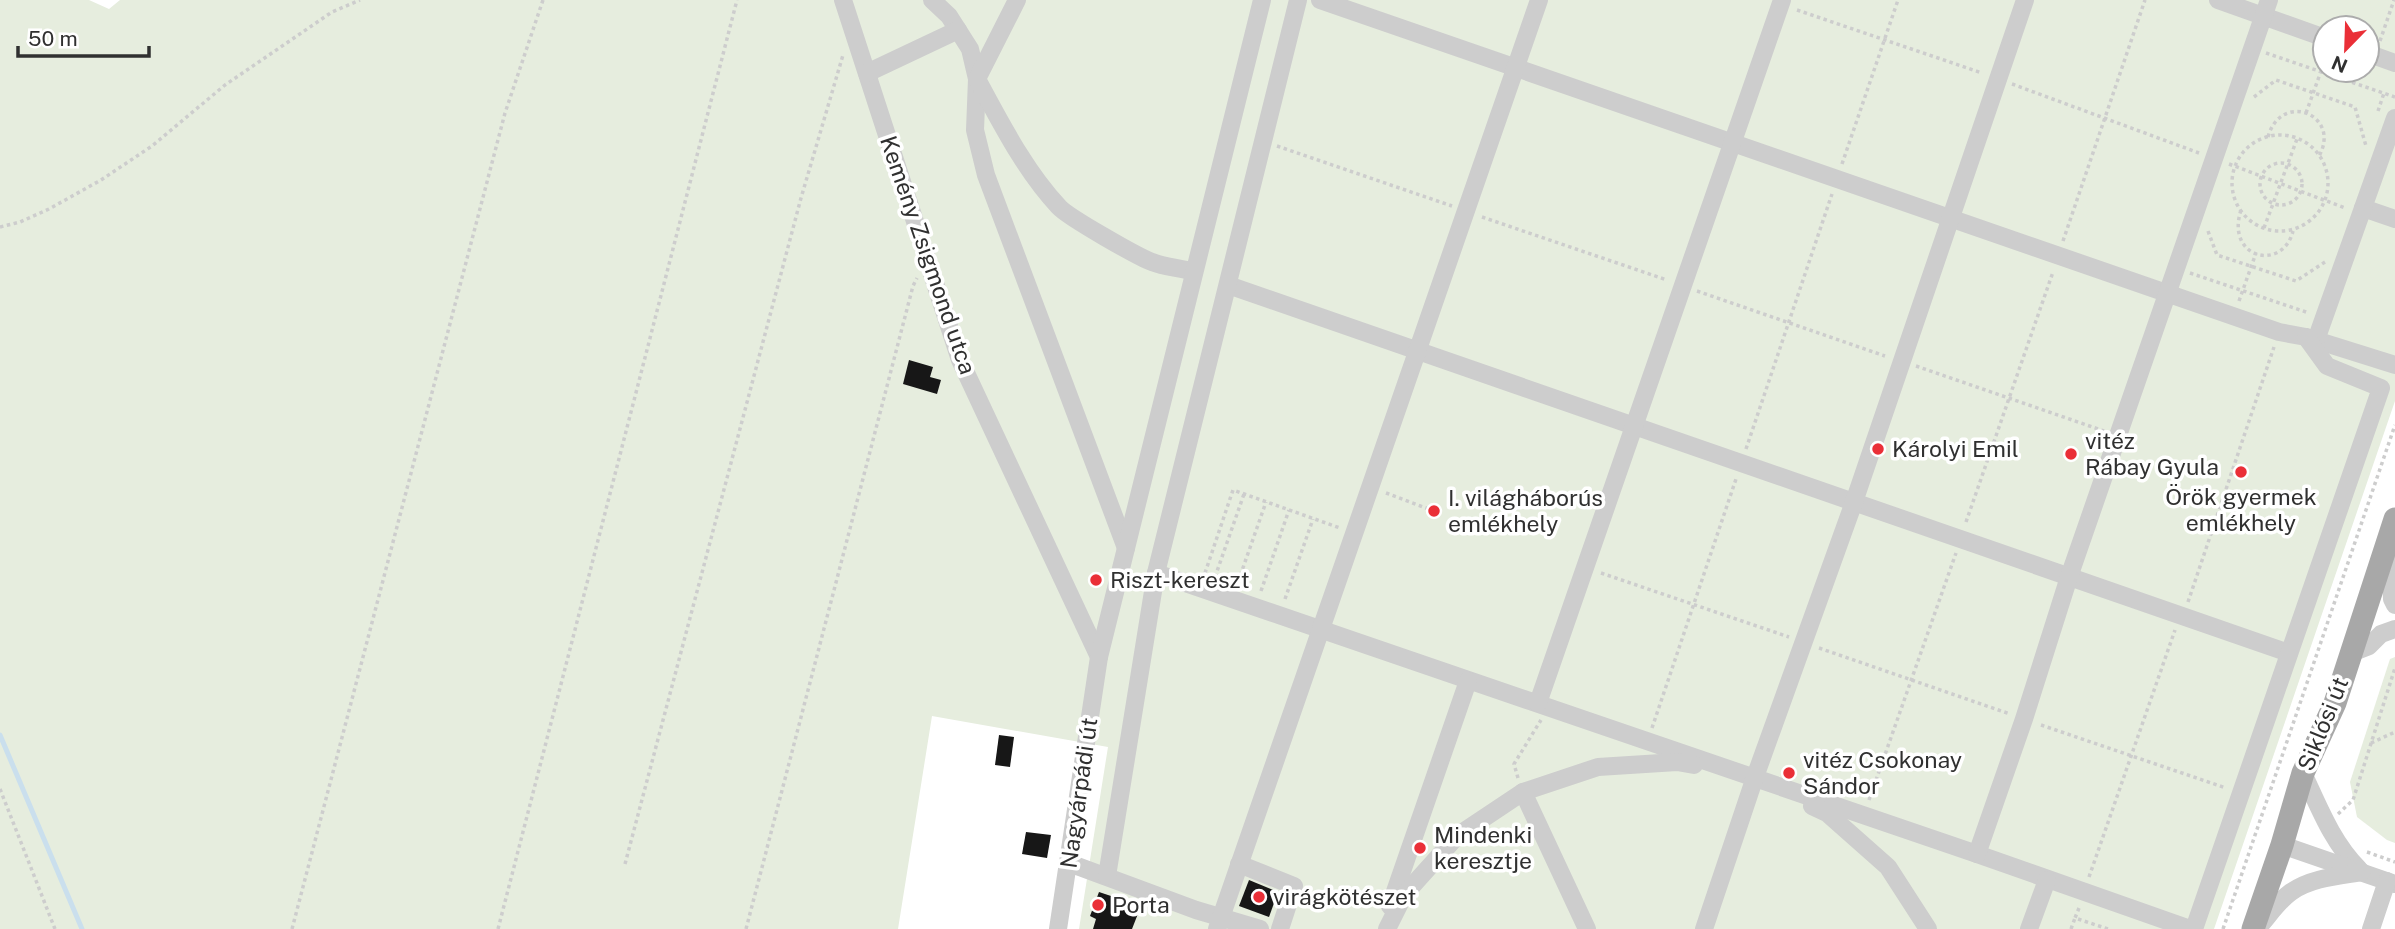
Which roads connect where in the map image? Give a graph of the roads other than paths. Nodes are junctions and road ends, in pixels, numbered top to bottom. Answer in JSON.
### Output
{"nodes":[{"id":1,"x":844,"y":0,"type":"edge"},
{"id":2,"x":932,"y":0,"type":"edge"},
{"id":3,"x":1017,"y":0,"type":"edge"},
{"id":4,"x":1262,"y":0,"type":"edge"},
{"id":5,"x":1298,"y":0,"type":"edge"},
{"id":6,"x":1320,"y":0,"type":"edge"},
{"id":7,"x":1539,"y":0,"type":"edge"},
{"id":8,"x":1782,"y":0,"type":"edge"},
{"id":9,"x":2025,"y":0,"type":"edge"},
{"id":10,"x":2218,"y":0,"type":"edge"},
{"id":11,"x":2266,"y":8,"type":"edge"},
{"id":12,"x":958,"y":30,"type":"junction"},
{"id":13,"x":2311,"y":31,"type":"edge"},
{"id":14,"x":1516,"y":68,"type":"junction"},
{"id":15,"x":867,"y":73,"type":"junction"},
{"id":16,"x":977,"y":79,"type":"junction"},
{"id":17,"x":2390,"y":116,"type":"edge"},
{"id":18,"x":1733,"y":143,"type":"junction"},
{"id":19,"x":2363,"y":208,"type":"junction"},
{"id":20,"x":1949,"y":218,"type":"junction"},
{"id":21,"x":2395,"y":219,"type":"edge"},
{"id":22,"x":1194,"y":272,"type":"junction"},
{"id":23,"x":1228,"y":285,"type":"junction"},
{"id":24,"x":2169,"y":294,"type":"junction"},
{"id":25,"x":2311,"y":338,"type":"junction"},
{"id":26,"x":1418,"y":351,"type":"junction"},
{"id":27,"x":2395,"y":365,"type":"edge"},
{"id":28,"x":1634,"y":426,"type":"junction"},
{"id":29,"x":1854,"y":502,"type":"junction"},
{"id":30,"x":2392,"y":527,"type":"edge"},
{"id":31,"x":1126,"y":548,"type":"junction"},
{"id":32,"x":1156,"y":573,"type":"junction"},
{"id":33,"x":2069,"y":576,"type":"junction"},
{"id":34,"x":2395,"y":605,"type":"edge"},
{"id":35,"x":1321,"y":629,"type":"junction"},
{"id":36,"x":2395,"y":629,"type":"edge"},
{"id":37,"x":2289,"y":653,"type":"junction"},
{"id":38,"x":2351,"y":653,"type":"junction"},
{"id":39,"x":1099,"y":657,"type":"junction"},
{"id":40,"x":1468,"y":681,"type":"junction"},
{"id":41,"x":1544,"y":705,"type":"junction"},
{"id":42,"x":2302,"y":773,"type":"junction"},
{"id":43,"x":1755,"y":777,"type":"junction"},
{"id":44,"x":1523,"y":792,"type":"junction"},
{"id":45,"x":2282,"y":845,"type":"junction"},
{"id":46,"x":1977,"y":854,"type":"junction"},
{"id":47,"x":1069,"y":863,"type":"junction"},
{"id":48,"x":1239,"y":864,"type":"junction"},
{"id":49,"x":2362,"y":872,"type":"junction"},
{"id":50,"x":1107,"y":876,"type":"junction"},
{"id":51,"x":2047,"y":880,"type":"junction"},
{"id":52,"x":2391,"y":882,"type":"edge"},
{"id":53,"x":1219,"y":922,"type":"edge"},
{"id":54,"x":1058,"y":929,"type":"edge"},
{"id":55,"x":1260,"y":929,"type":"edge"},
{"id":56,"x":1280,"y":929,"type":"edge"},
{"id":57,"x":1382,"y":929,"type":"edge"},
{"id":58,"x":1387,"y":929,"type":"edge"},
{"id":59,"x":1587,"y":929,"type":"edge"},
{"id":60,"x":1704,"y":929,"type":"edge"},
{"id":61,"x":1928,"y":929,"type":"edge"},
{"id":62,"x":2029,"y":929,"type":"edge"},
{"id":63,"x":2192,"y":929,"type":"edge"},
{"id":64,"x":2255,"y":929,"type":"edge"},
{"id":65,"x":2371,"y":929,"type":"edge"}],
"edges":[{"from":1,"to":15,"type":"street","name":"Kemény Zsigmond utca"},
{"from":2,"to":12,"type":"street"},
{"from":3,"to":16,"type":"street"},
{"from":4,"to":22,"type":"street","name":"Nagyárpádi út"},
{"from":5,"to":23,"type":"street"},
{"from":6,"to":14,"type":"street"},
{"from":7,"to":14,"type":"street"},
{"from":8,"to":18,"type":"street"},
{"from":9,"to":20,"type":"street"},
{"from":10,"to":11,"type":"street"},
{"from":11,"to":13,"type":"street"},
{"from":11,"to":24,"type":"street"},
{"from":12,"to":15,"type":"street"},
{"from":12,"to":16,"type":"street"},
{"from":14,"to":18,"type":"street"},
{"from":14,"to":26,"type":"street"},
{"from":15,"to":39,"type":"street","name":"Kemény Zsigmond utca"},
{"from":16,"to":22,"type":"street"},
{"from":16,"to":31,"type":"street"},
{"from":17,"to":19,"type":"street"},
{"from":18,"to":20,"type":"street"},
{"from":18,"to":28,"type":"street"},
{"from":19,"to":21,"type":"street"},
{"from":19,"to":25,"type":"street"},
{"from":20,"to":24,"type":"street"},
{"from":20,"to":29,"type":"street"},
{"from":22,"to":31,"type":"street","name":"Nagyárpádi út"},
{"from":23,"to":26,"type":"street"},
{"from":23,"to":32,"type":"street"},
{"from":24,"to":25,"type":"street"},
{"from":24,"to":33,"type":"street"},
{"from":25,"to":27,"type":"street"},
{"from":25,"to":37,"type":"street"},
{"from":26,"to":28,"type":"street"},
{"from":26,"to":35,"type":"street"},
{"from":28,"to":29,"type":"street"},
{"from":28,"to":41,"type":"street"},
{"from":29,"to":33,"type":"street"},
{"from":29,"to":43,"type":"street"},
{"from":30,"to":34,"type":"street"},
{"from":30,"to":38,"type":"main road","name":"Siklósi út"},
{"from":31,"to":39,"type":"street","name":"Nagyárpádi út"},
{"from":32,"to":35,"type":"street"},
{"from":32,"to":50,"type":"street"},
{"from":33,"to":37,"type":"street"},
{"from":33,"to":46,"type":"street"},
{"from":35,"to":40,"type":"street"},
{"from":35,"to":48,"type":"street"},
{"from":36,"to":38,"type":"street"},
{"from":37,"to":63,"type":"street"},
{"from":38,"to":42,"type":"main road","name":"Siklósi út"},
{"from":39,"to":47,"type":"street","name":"Nagyárpádi út"},
{"from":40,"to":41,"type":"street"},
{"from":40,"to":57,"type":"street"},
{"from":41,"to":43,"type":"street"},
{"from":42,"to":45,"type":"main road","name":"Siklósi út"},
{"from":42,"to":49,"type":"street"},
{"from":43,"to":44,"type":"street"},
{"from":43,"to":46,"type":"street"},
{"from":43,"to":60,"type":"street"},
{"from":43,"to":61,"type":"street"},
{"from":44,"to":58,"type":"street"},
{"from":44,"to":59,"type":"street"},
{"from":45,"to":49,"type":"street"},
{"from":45,"to":64,"type":"main road","name":"Siklósi út"},
{"from":46,"to":51,"type":"street"},
{"from":47,"to":50,"type":"street"},
{"from":47,"to":54,"type":"street","name":"Nagyárpádi út"},
{"from":48,"to":53,"type":"street"},
{"from":48,"to":56,"type":"street"},
{"from":49,"to":52,"type":"street"},
{"from":49,"to":64,"type":"street"},
{"from":50,"to":53,"type":"street"},
{"from":51,"to":62,"type":"street"},
{"from":51,"to":63,"type":"street"},
{"from":52,"to":65,"type":"street"},
{"from":53,"to":55,"type":"street"}]}
